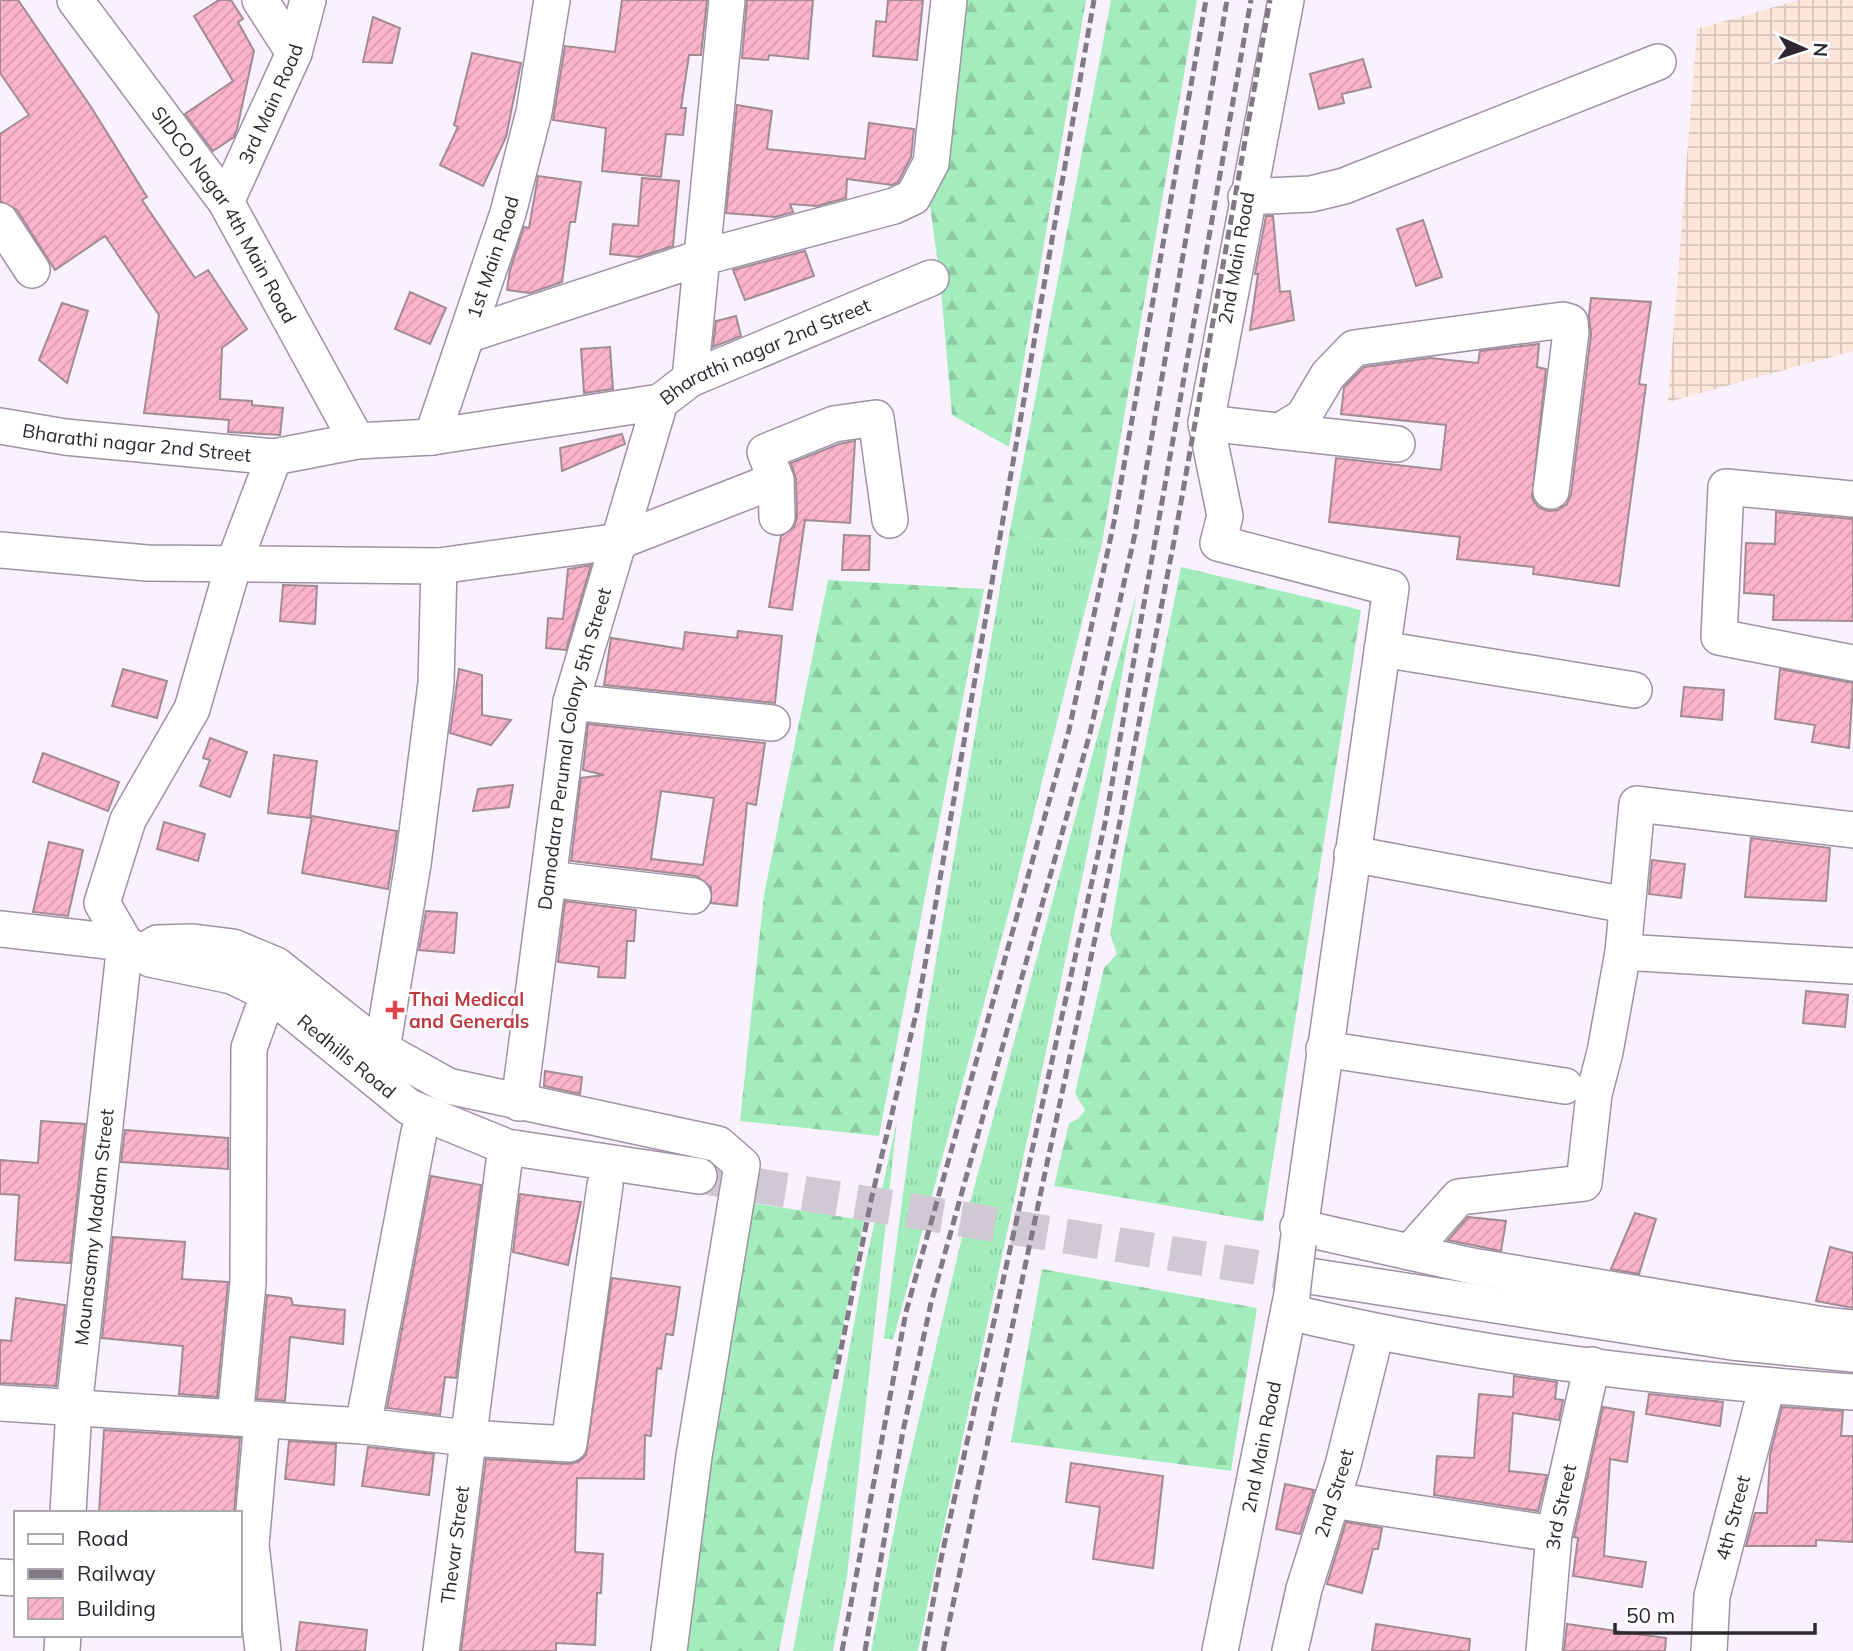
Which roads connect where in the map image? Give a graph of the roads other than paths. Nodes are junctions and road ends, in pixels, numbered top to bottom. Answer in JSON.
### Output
{"nodes":[{"id":1,"x":75,"y":0,"type":"edge"},
{"id":2,"x":260,"y":0,"type":"edge"},
{"id":3,"x":308,"y":0,"type":"edge"},
{"id":4,"x":552,"y":0,"type":"edge"},
{"id":5,"x":727,"y":0,"type":"edge"},
{"id":6,"x":949,"y":0,"type":"edge"},
{"id":7,"x":1286,"y":0,"type":"edge"},
{"id":8,"x":294,"y":53,"type":"junction"},
{"id":9,"x":1658,"y":62,"type":"dead end"},
{"id":10,"x":1247,"y":197,"type":"junction"},
{"id":11,"x":226,"y":202,"type":"junction"},
{"id":12,"x":0,"y":221,"type":"edge"},
{"id":13,"x":700,"y":258,"type":"junction"},
{"id":14,"x":32,"y":270,"type":"dead end"},
{"id":15,"x":931,"y":278,"type":"dead end"},
{"id":16,"x":467,"y":335,"type":"junction"},
{"id":17,"x":690,"y":379,"type":"junction"},
{"id":18,"x":660,"y":402,"type":"junction"},
{"id":19,"x":1206,"y":423,"type":"junction"},
{"id":20,"x":0,"y":426,"type":"edge"},
{"id":21,"x":1280,"y":431,"type":"junction"},
{"id":22,"x":432,"y":437,"type":"junction"},
{"id":23,"x":357,"y":441,"type":"junction"},
{"id":24,"x":1396,"y":444,"type":"dead end"},
{"id":25,"x":274,"y":457,"type":"junction"},
{"id":26,"x":776,"y":480,"type":"junction"},
{"id":27,"x":1550,"y":491,"type":"dead end"},
{"id":28,"x":1853,"y":499,"type":"edge"},
{"id":29,"x":777,"y":517,"type":"dead end"},
{"id":30,"x":890,"y":520,"type":"dead end"},
{"id":31,"x":620,"y":541,"type":"junction"},
{"id":32,"x":0,"y":551,"type":"edge"},
{"id":33,"x":234,"y":563,"type":"junction"},
{"id":34,"x":439,"y":566,"type":"junction"},
{"id":35,"x":1382,"y":649,"type":"junction"},
{"id":36,"x":1853,"y":663,"type":"edge"},
{"id":37,"x":1634,"y":691,"type":"dead end"},
{"id":38,"x":571,"y":702,"type":"junction"},
{"id":39,"x":772,"y":723,"type":"dead end"},
{"id":40,"x":1853,"y":830,"type":"edge"},
{"id":41,"x":1352,"y":855,"type":"junction"},
{"id":42,"x":548,"y":879,"type":"junction"},
{"id":43,"x":692,"y":896,"type":"dead end"},
{"id":44,"x":1610,"y":902,"type":"dead end"},
{"id":45,"x":0,"y":929,"type":"edge"},
{"id":46,"x":139,"y":952,"type":"junction"},
{"id":47,"x":1623,"y":952,"type":"junction"},
{"id":48,"x":1853,"y":966,"type":"edge"},
{"id":49,"x":262,"y":1013,"type":"junction"},
{"id":50,"x":382,"y":1049,"type":"junction"},
{"id":51,"x":1324,"y":1049,"type":"junction"},
{"id":52,"x":1565,"y":1086,"type":"dead end"},
{"id":53,"x":519,"y":1103,"type":"junction"},
{"id":54,"x":419,"y":1132,"type":"junction"},
{"id":55,"x":504,"y":1162,"type":"junction"},
{"id":56,"x":699,"y":1176,"type":"tunnel mouth"},
{"id":57,"x":605,"y":1185,"type":"junction"},
{"id":58,"x":737,"y":1201,"type":"junction"},
{"id":59,"x":1410,"y":1252,"type":"junction"},
{"id":60,"x":1296,"y":1270,"type":"junction"},
{"id":61,"x":1853,"y":1328,"type":"edge"},
{"id":62,"x":1376,"y":1333,"type":"junction"},
{"id":63,"x":1853,"y":1354,"type":"edge"},
{"id":64,"x":1592,"y":1365,"type":"junction"},
{"id":65,"x":1767,"y":1386,"type":"junction"},
{"id":66,"x":1853,"y":1392,"type":"edge"},
{"id":67,"x":0,"y":1404,"type":"edge"},
{"id":68,"x":74,"y":1408,"type":"junction"},
{"id":69,"x":249,"y":1419,"type":"junction"},
{"id":70,"x":363,"y":1426,"type":"junction"},
{"id":71,"x":467,"y":1438,"type":"junction"},
{"id":72,"x":1332,"y":1500,"type":"junction"},
{"id":73,"x":68,"y":1511,"type":"edge"},
{"id":74,"x":1554,"y":1534,"type":"junction"},
{"id":75,"x":263,"y":1651,"type":"edge"},
{"id":76,"x":440,"y":1651,"type":"edge"},
{"id":77,"x":669,"y":1651,"type":"edge"},
{"id":78,"x":1220,"y":1651,"type":"edge"},
{"id":79,"x":1290,"y":1651,"type":"edge"},
{"id":80,"x":1544,"y":1651,"type":"edge"},
{"id":81,"x":1709,"y":1651,"type":"edge"}],
"edges":[{"from":1,"to":11,"type":"street","name":"SIDCO Nagar 4th Main Road"},
{"from":2,"to":8,"type":"street"},
{"from":3,"to":8,"type":"street","name":"3rd Main Road"},
{"from":4,"to":16,"type":"street","name":"1st Main Road"},
{"from":5,"to":13,"type":"street"},
{"from":6,"to":13,"type":"street"},
{"from":7,"to":10,"type":"street","name":"2nd Main Road"},
{"from":8,"to":11,"type":"street","name":"3rd Main Road"},
{"from":9,"to":10,"type":"street"},
{"from":10,"to":19,"type":"street","name":"2nd Main Road"},
{"from":11,"to":23,"type":"street","name":"SIDCO Nagar 4th Main Road"},
{"from":12,"to":14,"type":"street"},
{"from":13,"to":16,"type":"street"},
{"from":13,"to":17,"type":"street"},
{"from":15,"to":17,"type":"street","name":"Bharathi nagar 2nd Street"},
{"from":16,"to":22,"type":"street","name":"1st Main Road"},
{"from":17,"to":18,"type":"street","name":"Bharathi nagar 2nd Street"},
{"from":18,"to":22,"type":"street","name":"Bharathi nagar 2nd Street"},
{"from":18,"to":31,"type":"street","name":"Damodara Perumal Colony 5th Street"},
{"from":19,"to":21,"type":"street"},
{"from":19,"to":35,"type":"street","name":"2nd Main Road"},
{"from":20,"to":25,"type":"street","name":"Bharathi nagar 2nd Street"},
{"from":21,"to":24,"type":"street"},
{"from":21,"to":27,"type":"street"},
{"from":22,"to":23,"type":"street"},
{"from":23,"to":25,"type":"street","name":"Bharathi nagar 2nd Street"},
{"from":25,"to":33,"type":"street"},
{"from":26,"to":29,"type":"street"},
{"from":26,"to":30,"type":"street"},
{"from":26,"to":31,"type":"street"},
{"from":28,"to":36,"type":"street"},
{"from":31,"to":34,"type":"street"},
{"from":31,"to":38,"type":"street","name":"Damodara Perumal Colony 5th Street"},
{"from":32,"to":33,"type":"street"},
{"from":33,"to":34,"type":"street"},
{"from":33,"to":46,"type":"street"},
{"from":34,"to":50,"type":"street"},
{"from":35,"to":37,"type":"street"},
{"from":35,"to":41,"type":"street","name":"2nd Main Road"},
{"from":38,"to":39,"type":"street"},
{"from":38,"to":42,"type":"street","name":"Damodara Perumal Colony 5th Street"},
{"from":40,"to":47,"type":"street"},
{"from":41,"to":44,"type":"street"},
{"from":41,"to":51,"type":"street","name":"2nd Main Road"},
{"from":42,"to":43,"type":"street"},
{"from":42,"to":53,"type":"street","name":"Damodara Perumal Colony 5th Street"},
{"from":45,"to":46,"type":"street","name":"Redhills Road"},
{"from":46,"to":49,"type":"street"},
{"from":46,"to":50,"type":"street"},
{"from":46,"to":56,"type":"street","name":"Redhills Road"},
{"from":46,"to":68,"type":"street","name":"Mounasamy Madam Street"},
{"from":47,"to":48,"type":"street"},
{"from":47,"to":59,"type":"street"},
{"from":49,"to":54,"type":"street"},
{"from":49,"to":69,"type":"street"},
{"from":50,"to":53,"type":"street"},
{"from":51,"to":52,"type":"street"},
{"from":51,"to":60,"type":"street","name":"2nd Main Road"},
{"from":53,"to":58,"type":"street"},
{"from":54,"to":55,"type":"street"},
{"from":54,"to":70,"type":"street"},
{"from":55,"to":57,"type":"street"},
{"from":55,"to":71,"type":"street","name":"Thevar Street"},
{"from":57,"to":58,"type":"street"},
{"from":57,"to":71,"type":"street"},
{"from":58,"to":77,"type":"street"},
{"from":59,"to":60,"type":"street"},
{"from":59,"to":61,"type":"street"},
{"from":60,"to":62,"type":"street"},
{"from":60,"to":63,"type":"street"},
{"from":60,"to":78,"type":"street","name":"2nd Main Road"},
{"from":62,"to":64,"type":"street"},
{"from":62,"to":72,"type":"street","name":"2nd Street"},
{"from":64,"to":65,"type":"street"},
{"from":64,"to":74,"type":"street","name":"3rd Street"},
{"from":65,"to":66,"type":"street"},
{"from":65,"to":81,"type":"street","name":"4th Street"},
{"from":67,"to":68,"type":"street"},
{"from":68,"to":69,"type":"street"},
{"from":68,"to":73,"type":"street","name":"Mounasamy Madam Street"},
{"from":69,"to":70,"type":"street"},
{"from":69,"to":75,"type":"street"},
{"from":70,"to":71,"type":"street"},
{"from":71,"to":76,"type":"street","name":"Thevar Street"},
{"from":72,"to":74,"type":"street"},
{"from":72,"to":79,"type":"street","name":"2nd Street"},
{"from":74,"to":80,"type":"street","name":"3rd Street"}]}
